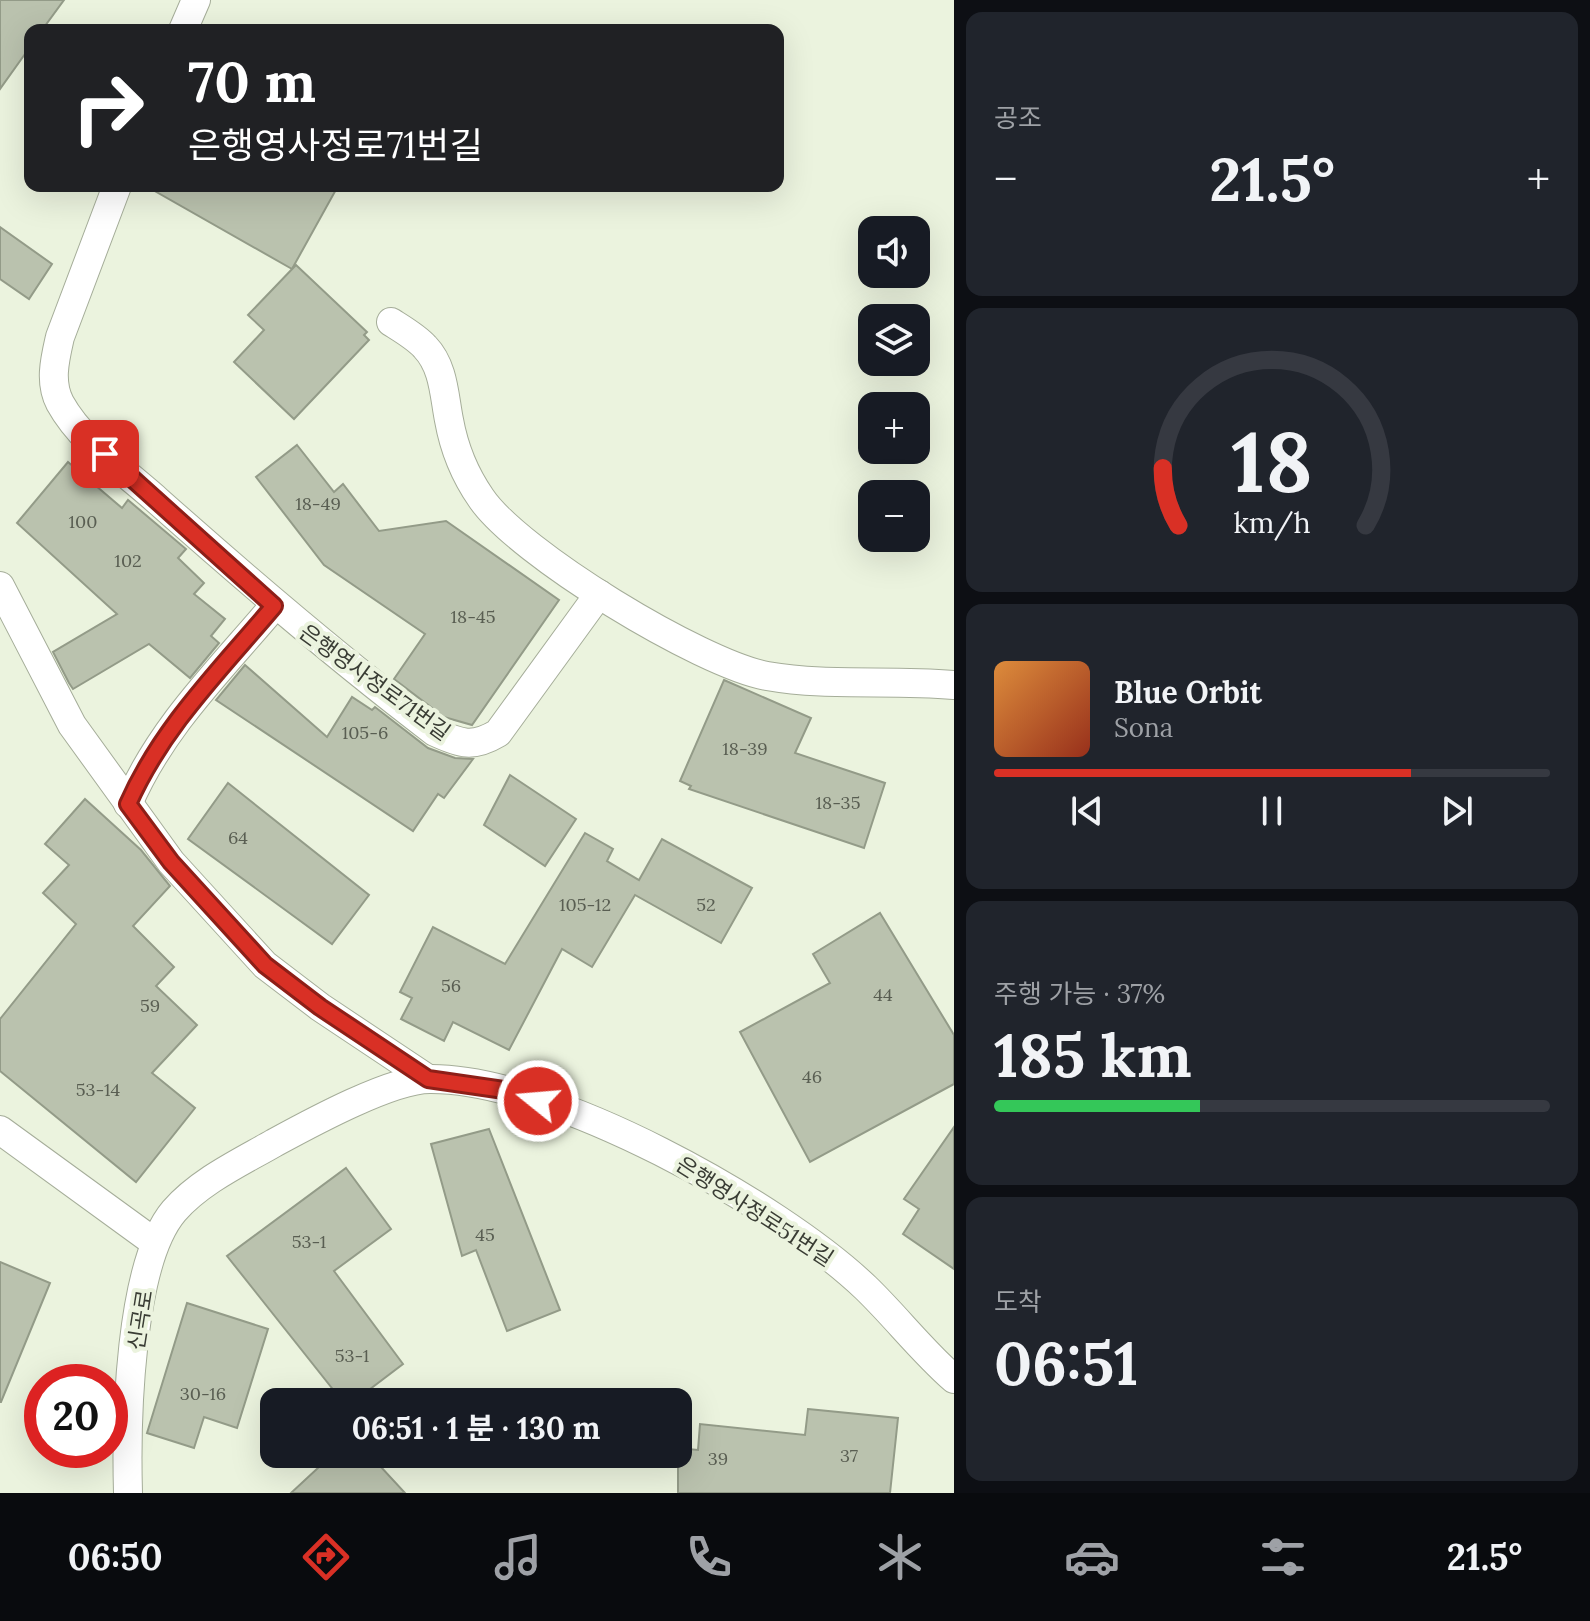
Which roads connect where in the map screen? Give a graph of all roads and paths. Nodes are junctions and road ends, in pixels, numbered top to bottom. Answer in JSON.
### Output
{"nodes":[{"id":1,"x":196,"y":0,"type":"edge"},
{"id":2,"x":186,"y":24,"type":"edge"},
{"id":3,"x":115,"y":192,"type":"edge"},
{"id":4,"x":391,"y":322,"type":"dead end"},
{"id":5,"x":0,"y":586,"type":"edge"},
{"id":6,"x":599,"y":594,"type":"junction"},
{"id":7,"x":274,"y":606,"type":"junction"},
{"id":8,"x":954,"y":685,"type":"edge"},
{"id":9,"x":128,"y":804,"type":"junction"},
{"id":10,"x":428,"y":1079,"type":"junction"},
{"id":11,"x":0,"y":1130,"type":"edge"},
{"id":12,"x":154,"y":1242,"type":"junction"},
{"id":13,"x":954,"y":1379,"type":"edge"},
{"id":14,"x":128,"y":1493,"type":"edge"}],
"edges":[{"from":1,"to":2,"type":"lane"},
{"from":3,"to":7,"type":"lane","name":"은행영사정로71번길"},
{"from":4,"to":6,"type":"lane"},
{"from":5,"to":9,"type":"lane","name":"은행영사정로51번길"},
{"from":6,"to":7,"type":"lane","name":"은행영사정로71번길"},
{"from":6,"to":8,"type":"lane"},
{"from":7,"to":9,"type":"lane"},
{"from":9,"to":10,"type":"lane","name":"은행영사정로51번길"},
{"from":10,"to":12,"type":"lane","name":"은행영사정로51번길"},
{"from":10,"to":13,"type":"lane","name":"은행영사정로51번길"},
{"from":11,"to":12,"type":"lane"},
{"from":12,"to":14,"type":"lane","name":"신곡로"}]}
